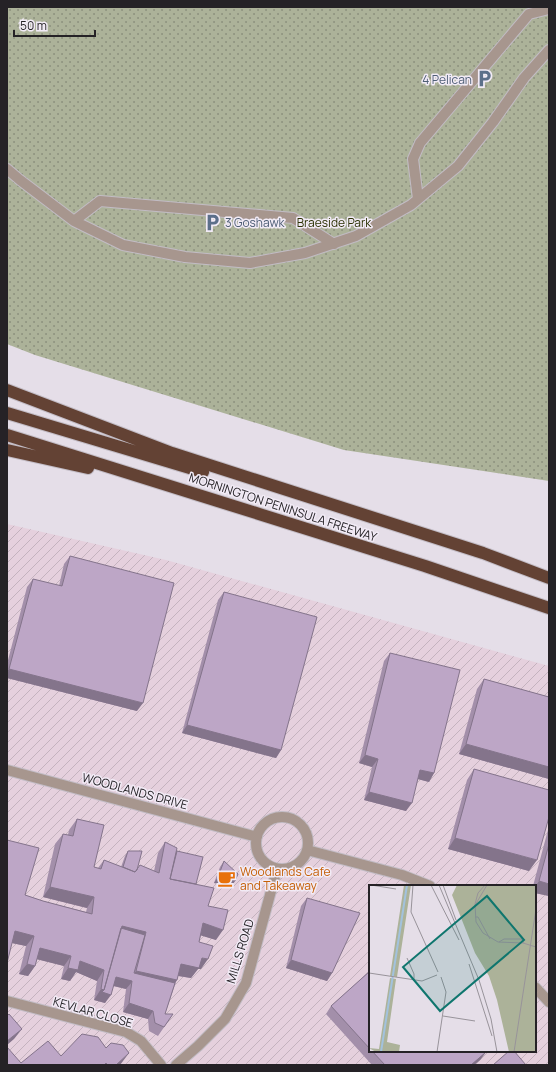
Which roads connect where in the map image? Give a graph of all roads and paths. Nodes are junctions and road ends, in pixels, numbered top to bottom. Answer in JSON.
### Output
{"nodes":[{"id":1,"x":549,"y":9,"type":"edge"},
{"id":2,"x":549,"y":50,"type":"edge"},
{"id":3,"x":7,"y":168,"type":"edge"},
{"id":4,"x":418,"y":199,"type":"junction"},
{"id":5,"x":74,"y":221,"type":"junction"},
{"id":6,"x":334,"y":244,"type":"junction"},
{"id":7,"x":7,"y":390,"type":"edge"},
{"id":8,"x":7,"y":413,"type":"edge"},
{"id":9,"x":7,"y":435,"type":"edge"},
{"id":10,"x":7,"y":450,"type":"edge"},
{"id":11,"x":173,"y":487,"type":"junction"},
{"id":12,"x":549,"y":578,"type":"edge"},
{"id":13,"x":549,"y":608,"type":"edge"},
{"id":14,"x":7,"y":770,"type":"edge"},
{"id":15,"x":257,"y":836,"type":"junction"},
{"id":16,"x":307,"y":850,"type":"junction"},
{"id":17,"x":277,"y":869,"type":"junction"},
{"id":18,"x":427,"y":885,"type":"edge"},
{"id":19,"x":536,"y":988,"type":"edge"},
{"id":20,"x":7,"y":1001,"type":"edge"},
{"id":21,"x":549,"y":1002,"type":"edge"},
{"id":22,"x":161,"y":1065,"type":"edge"},
{"id":23,"x":176,"y":1065,"type":"edge"}],
"edges":[{"from":1,"to":4,"type":"street"},
{"from":2,"to":4,"type":"street"},
{"from":3,"to":5,"type":"street"},
{"from":4,"to":6,"type":"street"},
{"from":5,"to":6,"type":"street"},
{"from":5,"to":6,"type":"street"},
{"from":7,"to":12,"type":"highway"},
{"from":8,"to":12,"type":"highway","name":"MORNINGTON PENINSULA FREEWAY"},
{"from":9,"to":11,"type":"highway","name":"MORNINGTON PENINSULA FREEWAY"},
{"from":10,"to":11,"type":"highway"},
{"from":11,"to":13,"type":"highway","name":"MORNINGTON PENINSULA FREEWAY"},
{"from":14,"to":15,"type":"street","name":"WOODLANDS DRIVE"},
{"from":15,"to":16,"type":"street"},
{"from":15,"to":17,"type":"street"},
{"from":16,"to":17,"type":"street"},
{"from":16,"to":18,"type":"street"},
{"from":17,"to":23,"type":"street","name":"MILLS ROAD"},
{"from":19,"to":21,"type":"street"},
{"from":20,"to":22,"type":"street","name":"KEVLAR CLOSE"}]}
